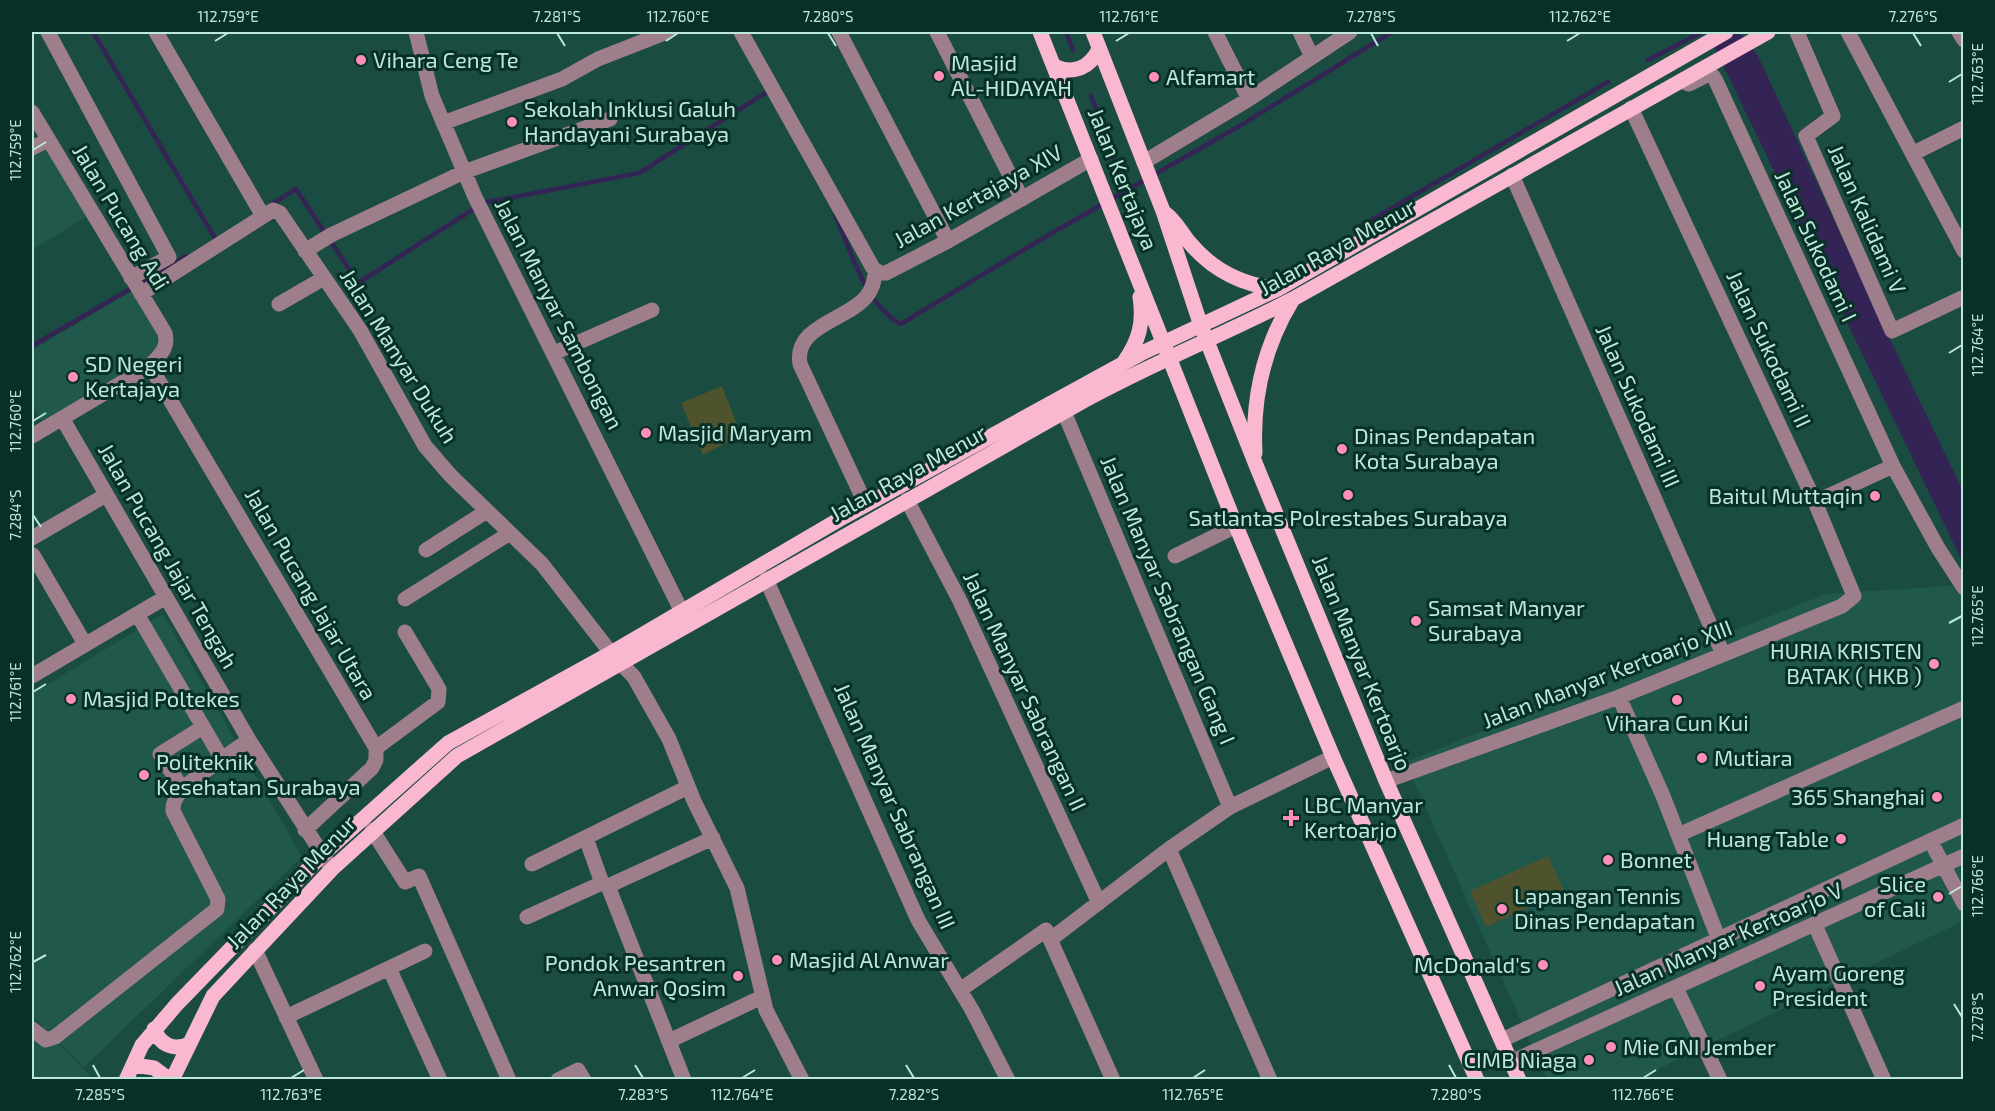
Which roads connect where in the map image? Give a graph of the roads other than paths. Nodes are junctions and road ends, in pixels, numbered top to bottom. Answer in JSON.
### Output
{"nodes":[{"id":1,"x":48,"y":32,"type":"edge"},
{"id":2,"x":156,"y":32,"type":"edge"},
{"id":3,"x":416,"y":32,"type":"edge"},
{"id":4,"x":667,"y":32,"type":"edge"},
{"id":5,"x":741,"y":32,"type":"edge"},
{"id":6,"x":839,"y":32,"type":"edge"},
{"id":7,"x":937,"y":32,"type":"edge"},
{"id":8,"x":1041,"y":32,"type":"edge"},
{"id":9,"x":1092,"y":32,"type":"edge"},
{"id":10,"x":1215,"y":32,"type":"edge"},
{"id":11,"x":1300,"y":32,"type":"edge"},
{"id":12,"x":1350,"y":32,"type":"edge"},
{"id":13,"x":1726,"y":32,"type":"edge"},
{"id":14,"x":1797,"y":32,"type":"edge"},
{"id":15,"x":1848,"y":32,"type":"edge"},
{"id":16,"x":1959,"y":32,"type":"edge"},
{"id":17,"x":1762,"y":35,"type":"edge"},
{"id":18,"x":1964,"y":40,"type":"edge"},
{"id":19,"x":1099,"y":49,"type":"junction"},
{"id":20,"x":1312,"y":57,"type":"junction"},
{"id":21,"x":1054,"y":66,"type":"junction"},
{"id":22,"x":1682,"y":80,"type":"junction"},
{"id":23,"x":1249,"y":99,"type":"junction"},
{"id":24,"x":1631,"y":108,"type":"junction"},
{"id":25,"x":32,"y":112,"type":"edge"},
{"id":26,"x":610,"y":119,"type":"dead end"},
{"id":27,"x":443,"y":123,"type":"junction"},
{"id":28,"x":1964,"y":128,"type":"edge"},
{"id":29,"x":1548,"y":134,"type":"junction"},
{"id":30,"x":48,"y":140,"type":"junction"},
{"id":31,"x":32,"y":148,"type":"edge"},
{"id":32,"x":1558,"y":150,"type":"junction"},
{"id":33,"x":1914,"y":153,"type":"junction"},
{"id":34,"x":1093,"y":163,"type":"junction"},
{"id":35,"x":1144,"y":163,"type":"junction"},
{"id":36,"x":464,"y":172,"type":"junction"},
{"id":37,"x":1512,"y":175,"type":"junction"},
{"id":38,"x":1022,"y":199,"type":"junction"},
{"id":39,"x":261,"y":212,"type":"junction"},
{"id":40,"x":1163,"y":212,"type":"junction"},
{"id":41,"x":948,"y":241,"type":"junction"},
{"id":42,"x":308,"y":248,"type":"junction"},
{"id":43,"x":1964,"y":251,"type":"edge"},
{"id":44,"x":881,"y":272,"type":"junction"},
{"id":45,"x":1137,"y":274,"type":"junction"},
{"id":46,"x":324,"y":278,"type":"junction"},
{"id":47,"x":136,"y":287,"type":"junction"},
{"id":48,"x":1278,"y":289,"type":"junction"},
{"id":49,"x":1964,"y":297,"type":"edge"},
{"id":50,"x":1293,"y":298,"type":"junction"},
{"id":51,"x":279,"y":304,"type":"dead end"},
{"id":52,"x":652,"y":310,"type":"dead end"},
{"id":53,"x":1201,"y":326,"type":"junction"},
{"id":54,"x":1207,"y":342,"type":"junction"},
{"id":55,"x":1166,"y":350,"type":"junction"},
{"id":56,"x":554,"y":353,"type":"junction"},
{"id":57,"x":1122,"y":364,"type":"junction"},
{"id":58,"x":150,"y":366,"type":"junction"},
{"id":59,"x":1064,"y":412,"type":"junction"},
{"id":60,"x":62,"y":418,"type":"junction"},
{"id":61,"x":32,"y":436,"type":"edge"},
{"id":62,"x":1256,"y":465,"type":"junction"},
{"id":63,"x":1893,"y":466,"type":"junction"},
{"id":64,"x":106,"y":495,"type":"junction"},
{"id":65,"x":907,"y":500,"type":"junction"},
{"id":66,"x":1815,"y":502,"type":"junction"},
{"id":67,"x":866,"y":505,"type":"junction"},
{"id":68,"x":487,"y":511,"type":"junction"},
{"id":69,"x":844,"y":526,"type":"junction"},
{"id":70,"x":1236,"y":526,"type":"junction"},
{"id":71,"x":510,"y":533,"type":"junction"},
{"id":72,"x":32,"y":538,"type":"edge"},
{"id":73,"x":426,"y":550,"type":"dead end"},
{"id":74,"x":33,"y":555,"type":"dead end"},
{"id":75,"x":1175,"y":556,"type":"dead end"},
{"id":76,"x":766,"y":579,"type":"junction"},
{"id":77,"x":1964,"y":588,"type":"edge"},
{"id":78,"x":166,"y":597,"type":"junction"},
{"id":79,"x":405,"y":599,"type":"dead end"},
{"id":80,"x":1842,"y":606,"type":"joint"},
{"id":81,"x":681,"y":610,"type":"junction"},
{"id":82,"x":137,"y":614,"type":"junction"},
{"id":83,"x":405,"y":632,"type":"dead end"},
{"id":84,"x":85,"y":644,"type":"junction"},
{"id":85,"x":1723,"y":654,"type":"junction"},
{"id":86,"x":617,"y":658,"type":"junction"},
{"id":87,"x":32,"y":676,"type":"edge"},
{"id":88,"x":1619,"y":697,"type":"junction"},
{"id":89,"x":1964,"y":708,"type":"edge"},
{"id":90,"x":203,"y":727,"type":"junction"},
{"id":91,"x":249,"y":740,"type":"junction"},
{"id":92,"x":376,"y":748,"type":"junction"},
{"id":93,"x":1333,"y":757,"type":"junction"},
{"id":94,"x":222,"y":759,"type":"junction"},
{"id":95,"x":1386,"y":781,"type":"junction"},
{"id":96,"x":688,"y":787,"type":"junction"},
{"id":97,"x":183,"y":790,"type":"junction"},
{"id":98,"x":1230,"y":807,"type":"junction"},
{"id":99,"x":1964,"y":825,"type":"edge"},
{"id":100,"x":305,"y":830,"type":"junction"},
{"id":101,"x":372,"y":830,"type":"junction"},
{"id":102,"x":1678,"y":835,"type":"junction"},
{"id":103,"x":586,"y":838,"type":"junction"},
{"id":104,"x":713,"y":838,"type":"junction"},
{"id":105,"x":1931,"y":842,"type":"junction"},
{"id":106,"x":1169,"y":849,"type":"junction"},
{"id":107,"x":321,"y":856,"type":"junction"},
{"id":108,"x":1964,"y":856,"type":"edge"},
{"id":109,"x":532,"y":864,"type":"dead end"},
{"id":110,"x":1944,"y":865,"type":"junction"},
{"id":111,"x":332,"y":868,"type":"junction"},
{"id":112,"x":605,"y":884,"type":"junction"},
{"id":113,"x":1824,"y":891,"type":"junction"},
{"id":114,"x":1099,"y":903,"type":"junction"},
{"id":115,"x":1964,"y":904,"type":"edge"},
{"id":116,"x":1835,"y":915,"type":"junction"},
{"id":117,"x":527,"y":917,"type":"dead end"},
{"id":118,"x":1815,"y":925,"type":"junction"},
{"id":119,"x":1051,"y":939,"type":"junction"},
{"id":120,"x":1719,"y":940,"type":"junction"},
{"id":121,"x":255,"y":950,"type":"junction"},
{"id":122,"x":425,"y":951,"type":"dead end"},
{"id":123,"x":389,"y":968,"type":"junction"},
{"id":124,"x":1676,"y":988,"type":"junction"},
{"id":125,"x":960,"y":990,"type":"junction"},
{"id":126,"x":762,"y":997,"type":"junction"},
{"id":127,"x":286,"y":1017,"type":"junction"},
{"id":128,"x":1553,"y":1017,"type":"junction"},
{"id":129,"x":32,"y":1029,"type":"edge"},
{"id":130,"x":154,"y":1029,"type":"junction"},
{"id":131,"x":1563,"y":1038,"type":"junction"},
{"id":132,"x":669,"y":1041,"type":"junction"},
{"id":133,"x":1502,"y":1041,"type":"junction"},
{"id":134,"x":189,"y":1044,"type":"junction"},
{"id":135,"x":1511,"y":1062,"type":"junction"},
{"id":136,"x":134,"y":1065,"type":"junction"},
{"id":137,"x":126,"y":1080,"type":"edge"},
{"id":138,"x":171,"y":1080,"type":"edge"},
{"id":139,"x":316,"y":1080,"type":"edge"},
{"id":140,"x":440,"y":1080,"type":"edge"},
{"id":141,"x":509,"y":1080,"type":"edge"},
{"id":142,"x":558,"y":1080,"type":"edge"},
{"id":143,"x":584,"y":1080,"type":"edge"},
{"id":144,"x":684,"y":1080,"type":"edge"},
{"id":145,"x":802,"y":1080,"type":"edge"},
{"id":146,"x":1008,"y":1080,"type":"edge"},
{"id":147,"x":1113,"y":1080,"type":"edge"},
{"id":148,"x":1270,"y":1080,"type":"edge"},
{"id":149,"x":1477,"y":1080,"type":"edge"},
{"id":150,"x":1519,"y":1080,"type":"edge"},
{"id":151,"x":1720,"y":1080,"type":"edge"},
{"id":152,"x":1884,"y":1080,"type":"edge"}],
"edges":[{"from":1,"to":47,"type":"street"},
{"from":2,"to":39,"type":"street"},
{"from":3,"to":27,"type":"street","name":"Jalan Manyar Sambongan"},
{"from":4,"to":27,"type":"street"},
{"from":5,"to":44,"type":"street"},
{"from":6,"to":41,"type":"street"},
{"from":7,"to":38,"type":"street"},
{"from":8,"to":21,"type":"main road","name":"Jalan Kertajaya"},
{"from":9,"to":19,"type":"main road","name":"Jalan Kertajaya"},
{"from":10,"to":23,"type":"street"},
{"from":11,"to":20,"type":"street"},
{"from":12,"to":20,"type":"street"},
{"from":13,"to":29,"type":"main road","name":"Jalan Raya Menur"},
{"from":14,"to":49,"type":"street","name":"Jalan Kalidami V"},
{"from":15,"to":33,"type":"street"},
{"from":16,"to":18,"type":"street"},
{"from":17,"to":22,"type":"main road","name":"Jalan Raya Menur"},
{"from":19,"to":21,"type":"main road"},
{"from":19,"to":35,"type":"main road","name":"Jalan Kertajaya"},
{"from":20,"to":23,"type":"street"},
{"from":21,"to":34,"type":"main road","name":"Jalan Kertajaya"},
{"from":22,"to":24,"type":"main road","name":"Jalan Raya Menur"},
{"from":22,"to":63,"type":"street","name":"Jalan Sukodami I"},
{"from":23,"to":35,"type":"street"},
{"from":24,"to":32,"type":"main road","name":"Jalan Raya Menur"},
{"from":24,"to":66,"type":"street","name":"Jalan Sukodami II"},
{"from":25,"to":30,"type":"street","name":"Jalan Pucang Adi"},
{"from":26,"to":36,"type":"street"},
{"from":27,"to":36,"type":"street","name":"Jalan Manyar Sambongan"},
{"from":28,"to":33,"type":"street"},
{"from":29,"to":32,"type":"main road"},
{"from":29,"to":48,"type":"main road","name":"Jalan Raya Menur"},
{"from":30,"to":31,"type":"street"},
{"from":30,"to":47,"type":"street","name":"Jalan Pucang Adi"},
{"from":32,"to":37,"type":"main road","name":"Jalan Raya Menur"},
{"from":33,"to":43,"type":"street"},
{"from":34,"to":38,"type":"street","name":"Jalan Kertajaya XIV"},
{"from":34,"to":45,"type":"main road","name":"Jalan Kertajaya"},
{"from":35,"to":40,"type":"main road","name":"Jalan Kertajaya"},
{"from":36,"to":42,"type":"street"},
{"from":36,"to":56,"type":"street","name":"Jalan Manyar Sambongan"},
{"from":37,"to":50,"type":"main road","name":"Jalan Raya Menur"},
{"from":37,"to":85,"type":"street","name":"Jalan Sukodami III"},
{"from":38,"to":41,"type":"street","name":"Jalan Kertajaya XIV"},
{"from":39,"to":42,"type":"street","name":"Jalan Manyar Dukuh"},
{"from":39,"to":47,"type":"street"},
{"from":40,"to":48,"type":"main road"},
{"from":40,"to":53,"type":"main road","name":"Jalan Kertajaya"},
{"from":41,"to":44,"type":"street","name":"Jalan Kertajaya XIV"},
{"from":42,"to":46,"type":"street","name":"Jalan Manyar Dukuh"},
{"from":44,"to":67,"type":"street"},
{"from":45,"to":55,"type":"main road","name":"Jalan Kertajaya"},
{"from":45,"to":57,"type":"main road"},
{"from":46,"to":51,"type":"street"},
{"from":46,"to":68,"type":"street","name":"Jalan Manyar Dukuh"},
{"from":47,"to":58,"type":"street","name":"Jalan Pucang Adi"},
{"from":48,"to":53,"type":"main road","name":"Jalan Raya Menur"},
{"from":50,"to":54,"type":"main road","name":"Jalan Raya Menur"},
{"from":50,"to":62,"type":"main road"},
{"from":52,"to":56,"type":"street"},
{"from":53,"to":54,"type":"main road","name":"Jalan Manyar Kertoarjo"},
{"from":53,"to":55,"type":"main road","name":"Jalan Raya Menur"},
{"from":54,"to":55,"type":"main road","name":"Jalan Raya Menur"},
{"from":54,"to":62,"type":"main road","name":"Jalan Manyar Kertoarjo"},
{"from":55,"to":57,"type":"main road","name":"Jalan Raya Menur"},
{"from":55,"to":59,"type":"main road","name":"Jalan Raya Menur"},
{"from":55,"to":70,"type":"main road"},
{"from":56,"to":81,"type":"street","name":"Jalan Manyar Sambongan"},
{"from":57,"to":67,"type":"main road","name":"Jalan Raya Menur"},
{"from":58,"to":60,"type":"street"},
{"from":58,"to":92,"type":"street","name":"Jalan Pucang Jajar Utara"},
{"from":59,"to":65,"type":"main road","name":"Jalan Raya Menur"},
{"from":59,"to":98,"type":"street","name":"Jalan Manyar Sabrangan Gang I"},
{"from":60,"to":61,"type":"street"},
{"from":60,"to":64,"type":"street","name":"Jalan Pucang Jajar Tengah"},
{"from":62,"to":95,"type":"main road","name":"Jalan Manyar Kertoarjo"},
{"from":63,"to":66,"type":"street"},
{"from":63,"to":77,"type":"street","name":"Jalan Sukodami I"},
{"from":64,"to":72,"type":"street"},
{"from":64,"to":78,"type":"street","name":"Jalan Pucang Jajar Tengah"},
{"from":65,"to":69,"type":"main road","name":"Jalan Raya Menur"},
{"from":65,"to":114,"type":"street","name":"Jalan Manyar Sabrangan II"},
{"from":66,"to":80,"type":"street","name":"Jalan Sukodami II"},
{"from":67,"to":69,"type":"main road","name":"Jalan Raya Menur"},
{"from":68,"to":71,"type":"street","name":"Jalan Manyar Dukuh"},
{"from":68,"to":73,"type":"street"},
{"from":69,"to":76,"type":"main road","name":"Jalan Raya Menur"},
{"from":69,"to":81,"type":"main road","name":"Jalan Raya Menur"},
{"from":70,"to":75,"type":"street"},
{"from":70,"to":93,"type":"main road"},
{"from":71,"to":79,"type":"street"},
{"from":71,"to":86,"type":"street","name":"Jalan Manyar Dukuh"},
{"from":74,"to":84,"type":"street"},
{"from":76,"to":86,"type":"main road","name":"Jalan Raya Menur"},
{"from":76,"to":125,"type":"street","name":"Jalan Manyar Sabrangan III"},
{"from":78,"to":82,"type":"street"},
{"from":78,"to":91,"type":"street","name":"Jalan Pucang Jajar Tengah"},
{"from":80,"to":85,"type":"street","name":"Jalan Manyar Kertoarjo XIII"},
{"from":81,"to":86,"type":"main road","name":"Jalan Raya Menur"},
{"from":82,"to":84,"type":"street"},
{"from":82,"to":90,"type":"street"},
{"from":83,"to":92,"type":"street"},
{"from":84,"to":87,"type":"street"},
{"from":85,"to":88,"type":"street","name":"Jalan Manyar Kertoarjo XIII"},
{"from":86,"to":96,"type":"street","name":"Jalan Manyar Dukuh"},
{"from":86,"to":101,"type":"main road","name":"Jalan Raya Menur"},
{"from":86,"to":107,"type":"main road","name":"Jalan Raya Menur"},
{"from":88,"to":95,"type":"street","name":"Jalan Manyar Kertoarjo XIII"},
{"from":88,"to":102,"type":"street"},
{"from":89,"to":102,"type":"street"},
{"from":90,"to":94,"type":"street"},
{"from":90,"to":97,"type":"street"},
{"from":91,"to":94,"type":"street"},
{"from":91,"to":100,"type":"street","name":"Jalan Pucang Jajar Tengah"},
{"from":92,"to":100,"type":"street"},
{"from":93,"to":98,"type":"street"},
{"from":93,"to":149,"type":"main road"},
{"from":94,"to":97,"type":"street"},
{"from":95,"to":133,"type":"main road","name":"Jalan Manyar Kertoarjo"},
{"from":96,"to":103,"type":"street"},
{"from":96,"to":104,"type":"street","name":"Jalan Manyar Dukuh"},
{"from":97,"to":129,"type":"street"},
{"from":98,"to":106,"type":"street"},
{"from":99,"to":105,"type":"street","name":"Jalan Manyar Kertoarjo V"},
{"from":100,"to":107,"type":"street","name":"Jalan Pucang Jajar Tengah"},
{"from":101,"to":111,"type":"main road","name":"Jalan Raya Menur"},
{"from":101,"to":141,"type":"street"},
{"from":102,"to":120,"type":"street"},
{"from":103,"to":109,"type":"street"},
{"from":103,"to":112,"type":"street"},
{"from":104,"to":112,"type":"street"},
{"from":104,"to":126,"type":"street","name":"Jalan Manyar Dukuh"},
{"from":105,"to":110,"type":"street"},
{"from":105,"to":113,"type":"street","name":"Jalan Manyar Kertoarjo V"},
{"from":106,"to":114,"type":"street"},
{"from":106,"to":148,"type":"street"},
{"from":107,"to":111,"type":"street","name":"Jalan Pucang Jajar Tengah"},
{"from":107,"to":130,"type":"main road","name":"Jalan Raya Menur"},
{"from":108,"to":110,"type":"street","name":"Jalan Manyar Kertoarjo V"},
{"from":110,"to":115,"type":"street"},
{"from":110,"to":116,"type":"street","name":"Jalan Manyar Kertoarjo V"},
{"from":111,"to":121,"type":"main road","name":"Jalan Raya Menur"},
{"from":112,"to":117,"type":"street"},
{"from":112,"to":132,"type":"street"},
{"from":113,"to":116,"type":"street"},
{"from":113,"to":120,"type":"street","name":"Jalan Manyar Kertoarjo V"},
{"from":114,"to":119,"type":"street"},
{"from":116,"to":118,"type":"street","name":"Jalan Manyar Kertoarjo V"},
{"from":118,"to":124,"type":"street","name":"Jalan Manyar Kertoarjo V"},
{"from":118,"to":152,"type":"street"},
{"from":119,"to":125,"type":"street"},
{"from":119,"to":147,"type":"street"},
{"from":120,"to":128,"type":"street","name":"Jalan Manyar Kertoarjo V"},
{"from":121,"to":127,"type":"street"},
{"from":121,"to":134,"type":"main road","name":"Jalan Raya Menur"},
{"from":122,"to":123,"type":"street"},
{"from":123,"to":127,"type":"street"},
{"from":123,"to":140,"type":"street"},
{"from":124,"to":131,"type":"street","name":"Jalan Manyar Kertoarjo V"},
{"from":124,"to":151,"type":"street"},
{"from":125,"to":146,"type":"street","name":"Jalan Manyar Sabrangan III"},
{"from":126,"to":132,"type":"street"},
{"from":126,"to":145,"type":"street","name":"Jalan Manyar Dukuh"},
{"from":127,"to":139,"type":"street"},
{"from":128,"to":131,"type":"street"},
{"from":128,"to":133,"type":"street","name":"Jalan Manyar Kertoarjo V"},
{"from":130,"to":134,"type":"main road"},
{"from":130,"to":136,"type":"main road","name":"Jalan Raya Menur"},
{"from":131,"to":135,"type":"street","name":"Jalan Manyar Kertoarjo V"},
{"from":132,"to":144,"type":"street"},
{"from":133,"to":135,"type":"main road","name":"Jalan Manyar Kertoarjo"},
{"from":134,"to":138,"type":"main road","name":"Jalan Raya Menur"},
{"from":135,"to":150,"type":"main road","name":"Jalan Manyar Kertoarjo"},
{"from":136,"to":137,"type":"main road","name":"Jalan Raya Menur"},
{"from":136,"to":138,"type":"main road"},
{"from":142,"to":143,"type":"street"}]}
